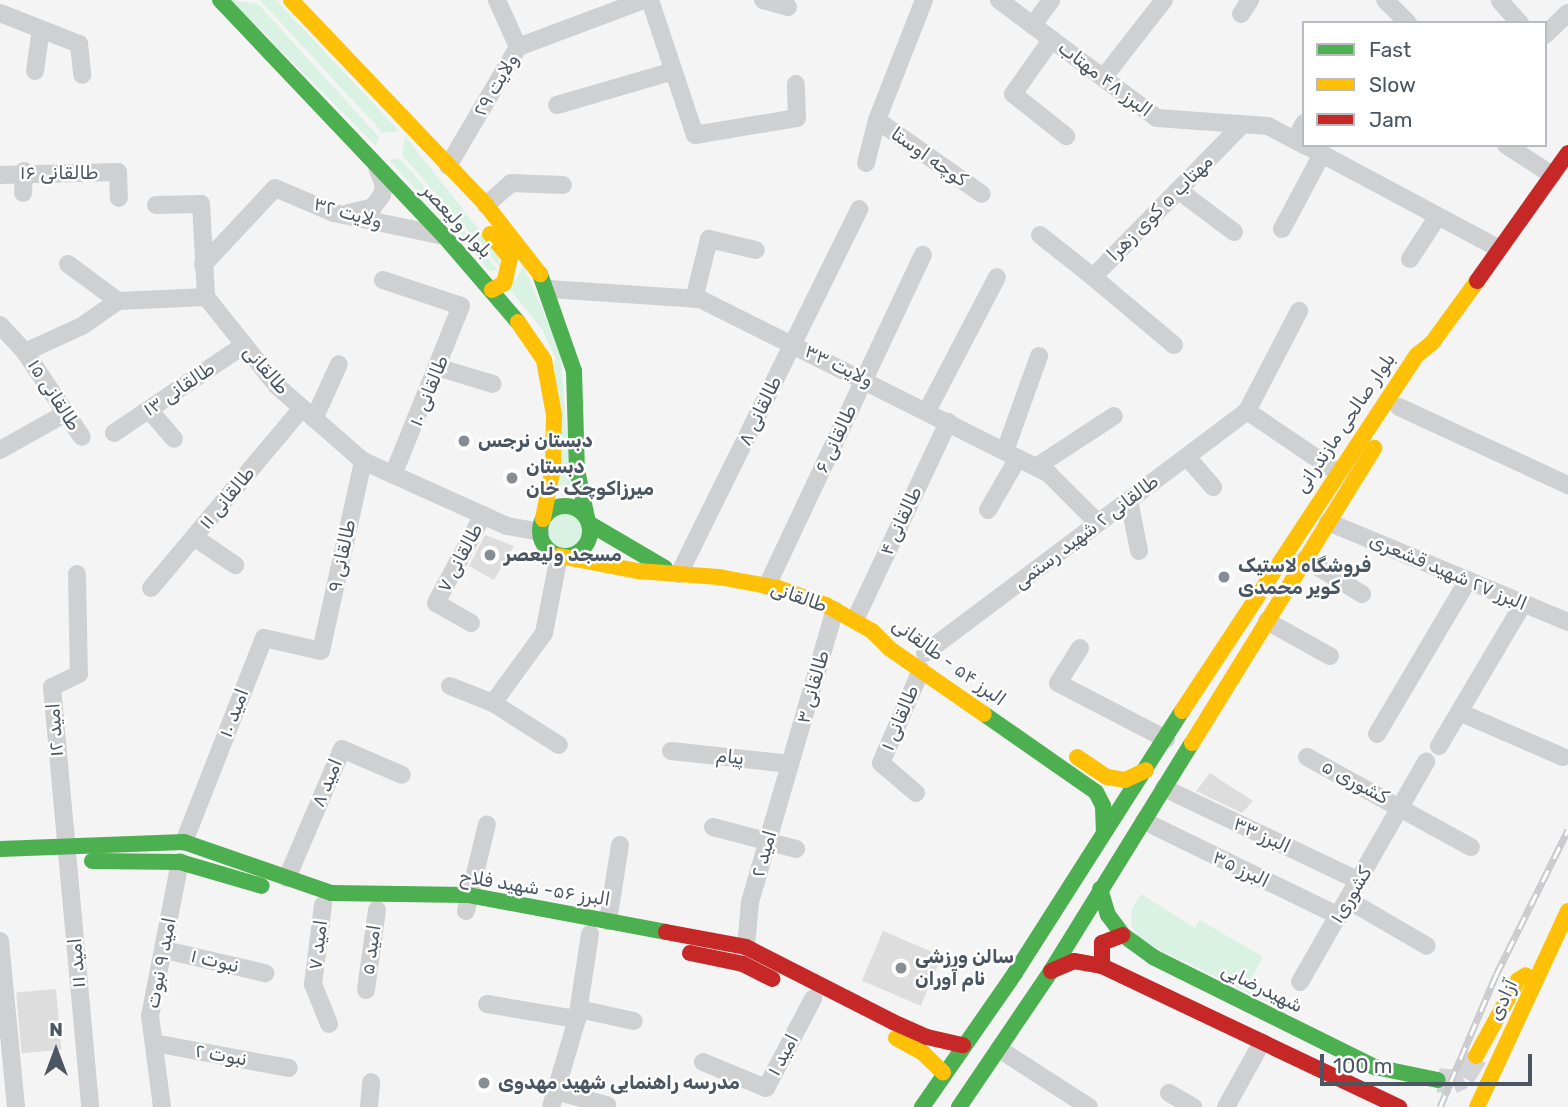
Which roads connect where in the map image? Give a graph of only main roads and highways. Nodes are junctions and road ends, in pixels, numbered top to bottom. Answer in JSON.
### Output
{"nodes":[{"id":1,"x":220,"y":0,"type":"edge"},
{"id":2,"x":291,"y":0,"type":"edge"},
{"id":3,"x":394,"y":109,"type":"junction"},
{"id":4,"x":1568,"y":153,"type":"edge"},
{"id":5,"x":492,"y":290,"type":"junction"},
{"id":6,"x":1432,"y":343,"type":"junction"},
{"id":7,"x":588,"y":521,"type":"junction"},
{"id":8,"x":541,"y":526,"type":"junction"},
{"id":9,"x":559,"y":556,"type":"junction"},
{"id":10,"x":679,"y":574,"type":"junction"},
{"id":11,"x":872,"y":631,"type":"joint"},
{"id":12,"x":923,"y":661,"type":"junction"},
{"id":13,"x":1034,"y":727,"type":"dead end"},
{"id":14,"x":1067,"y":750,"type":"dead end"},
{"id":15,"x":1146,"y":770,"type":"junction"},
{"id":16,"x":1100,"y":772,"type":"junction"},
{"id":17,"x":1088,"y":786,"type":"junction"},
{"id":18,"x":1104,"y":830,"type":"junction"},
{"id":19,"x":0,"y":849,"type":"edge"},
{"id":20,"x":66,"y":854,"type":"junction"},
{"id":21,"x":0,"y":860,"type":"edge"},
{"id":22,"x":1100,"y":889,"type":"junction"},
{"id":23,"x":467,"y":903,"type":"junction"},
{"id":24,"x":1566,"y":920,"type":"edge"},
{"id":25,"x":1123,"y":935,"type":"junction"},
{"id":26,"x":1544,"y":962,"type":"junction"},
{"id":27,"x":1102,"y":966,"type":"junction"},
{"id":28,"x":1051,"y":971,"type":"junction"},
{"id":29,"x":963,"y":1045,"type":"junction"},
{"id":30,"x":1476,"y":1056,"type":"tunnel mouth"},
{"id":31,"x":1375,"y":1067,"type":"junction"},
{"id":32,"x":943,"y":1072,"type":"junction"},
{"id":33,"x":1438,"y":1080,"type":"tunnel mouth"},
{"id":34,"x":1365,"y":1090,"type":"junction"},
{"id":35,"x":922,"y":1107,"type":"edge"},
{"id":36,"x":959,"y":1107,"type":"edge"},
{"id":37,"x":1399,"y":1107,"type":"edge"},
{"id":38,"x":1476,"y":1107,"type":"edge"}],
"edges":[{"from":1,"to":5,"type":"main road","name":"بلوار ولیعصر"},
{"from":2,"to":3,"type":"main road","name":"بلوار ولیعصر"},
{"from":3,"to":5,"type":"main road"},
{"from":3,"to":7,"type":"main road","name":"بلوار ولیعصر"},
{"from":4,"to":6,"type":"main road"},
{"from":5,"to":8,"type":"main road","name":"بلوار ولیعصر"},
{"from":6,"to":15,"type":"main road","name":"بلوار صالحی مازندرانی"},
{"from":6,"to":22,"type":"main road","name":"بلوار صالحی مازندرانی"},
{"from":7,"to":8,"type":"main road"},
{"from":7,"to":9,"type":"main road"},
{"from":7,"to":10,"type":"main road","name":"طالقانی"},
{"from":8,"to":9,"type":"main road"},
{"from":9,"to":10,"type":"main road","name":"طالقانی"},
{"from":10,"to":11,"type":"main road","name":"طالقانی"},
{"from":11,"to":12,"type":"main road","name":"البرز ۵۴ - طالقانی"},
{"from":12,"to":13,"type":"main road","name":"البرز ۵۴ - طالقانی"},
{"from":12,"to":17,"type":"main road","name":"البرز ۵۴ - طالقانی"},
{"from":14,"to":16,"type":"main road"},
{"from":15,"to":16,"type":"main road"},
{"from":15,"to":18,"type":"main road","name":"بلوار صالحی مازندرانی"},
{"from":16,"to":17,"type":"main road"},
{"from":17,"to":18,"type":"main road","name":"البرز ۵۴ - طالقانی"},
{"from":18,"to":29,"type":"main road","name":"بلوار صالحی مازندرانی"},
{"from":19,"to":20,"type":"main road","name":"البرز ۵۶- شهید فلاح"},
{"from":20,"to":21,"type":"main road","name":"البرز ۵۶- شهید فلاح"},
{"from":20,"to":23,"type":"main road","name":"البرز ۵۶- شهید فلاح"},
{"from":20,"to":23,"type":"main road","name":"البرز ۵۶- شهید فلاح"},
{"from":22,"to":25,"type":"main road","name":"شهیدرضایی"},
{"from":22,"to":28,"type":"main road","name":"بلوار صالحی مازندرانی"},
{"from":23,"to":29,"type":"main road","name":"البرز ۵۶- شهید فلاح"},
{"from":23,"to":32,"type":"main road","name":"البرز ۵۶- شهید فلاح"},
{"from":24,"to":26,"type":"main road","name":"آزادی"},
{"from":25,"to":27,"type":"main road"},
{"from":25,"to":31,"type":"main road","name":"شهیدرضایی"},
{"from":26,"to":30,"type":"main road"},
{"from":26,"to":38,"type":"main road","name":"آزادی"},
{"from":27,"to":28,"type":"main road"},
{"from":27,"to":34,"type":"main road"},
{"from":28,"to":36,"type":"main road","name":"بلوار صالحی مازندرانی"},
{"from":29,"to":32,"type":"main road","name":"بلوار صالحی مازندرانی"},
{"from":31,"to":33,"type":"main road","name":"شهیدرضایی"},
{"from":31,"to":34,"type":"main road"},
{"from":32,"to":35,"type":"main road","name":"بلوار صالحی مازندرانی"},
{"from":34,"to":37,"type":"main road"}]}
